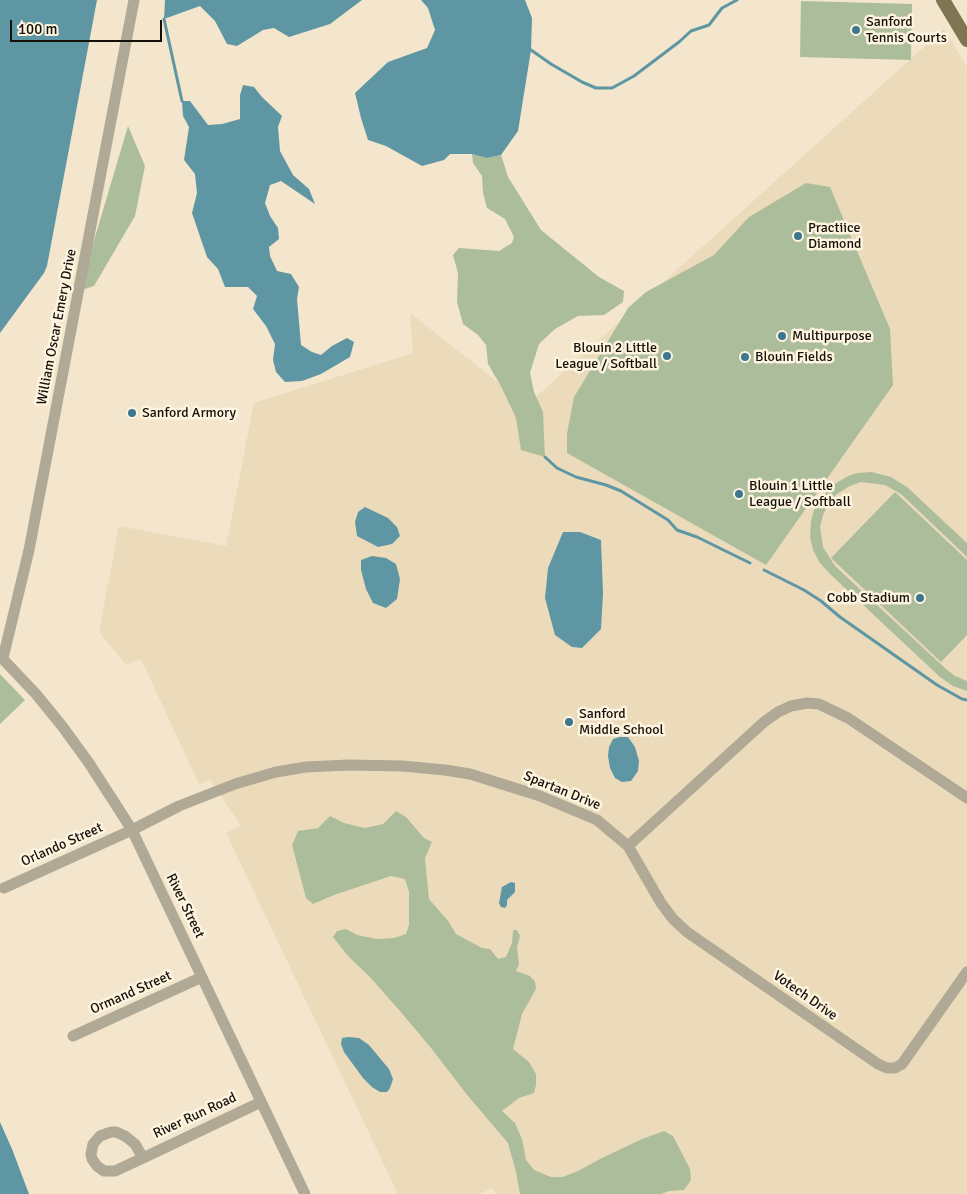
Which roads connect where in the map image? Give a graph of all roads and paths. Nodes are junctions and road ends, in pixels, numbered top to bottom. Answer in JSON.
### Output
{"nodes":[{"id":1,"x":134,"y":0,"type":"edge"},
{"id":2,"x":943,"y":0,"type":"edge"},
{"id":3,"x":967,"y":40,"type":"edge"},
{"id":4,"x":1,"y":657,"type":"edge"},
{"id":5,"x":967,"y":798,"type":"edge"},
{"id":6,"x":132,"y":830,"type":"junction"},
{"id":7,"x":628,"y":846,"type":"junction"},
{"id":8,"x":4,"y":888,"type":"dead end"},
{"id":9,"x":967,"y":972,"type":"edge"},
{"id":10,"x":202,"y":977,"type":"junction"},
{"id":11,"x":73,"y":1036,"type":"dead end"},
{"id":12,"x":261,"y":1102,"type":"junction"},
{"id":13,"x":143,"y":1158,"type":"dead end"},
{"id":14,"x":305,"y":1194,"type":"edge"}],
"edges":[{"from":1,"to":4,"type":"street","name":"William Oscar Emery Drive"},
{"from":2,"to":3,"type":"main road"},
{"from":4,"to":6,"type":"street","name":"River Street"},
{"from":5,"to":7,"type":"street"},
{"from":6,"to":7,"type":"street","name":"Spartan Drive"},
{"from":6,"to":8,"type":"street","name":"Orlando Street"},
{"from":6,"to":10,"type":"street","name":"River Street"},
{"from":7,"to":9,"type":"street","name":"Votech Drive"},
{"from":10,"to":11,"type":"street","name":"Ormand Street"},
{"from":10,"to":12,"type":"street","name":"River Street"},
{"from":12,"to":13,"type":"street","name":"River Run Road"},
{"from":12,"to":14,"type":"street","name":"River Street"}]}
